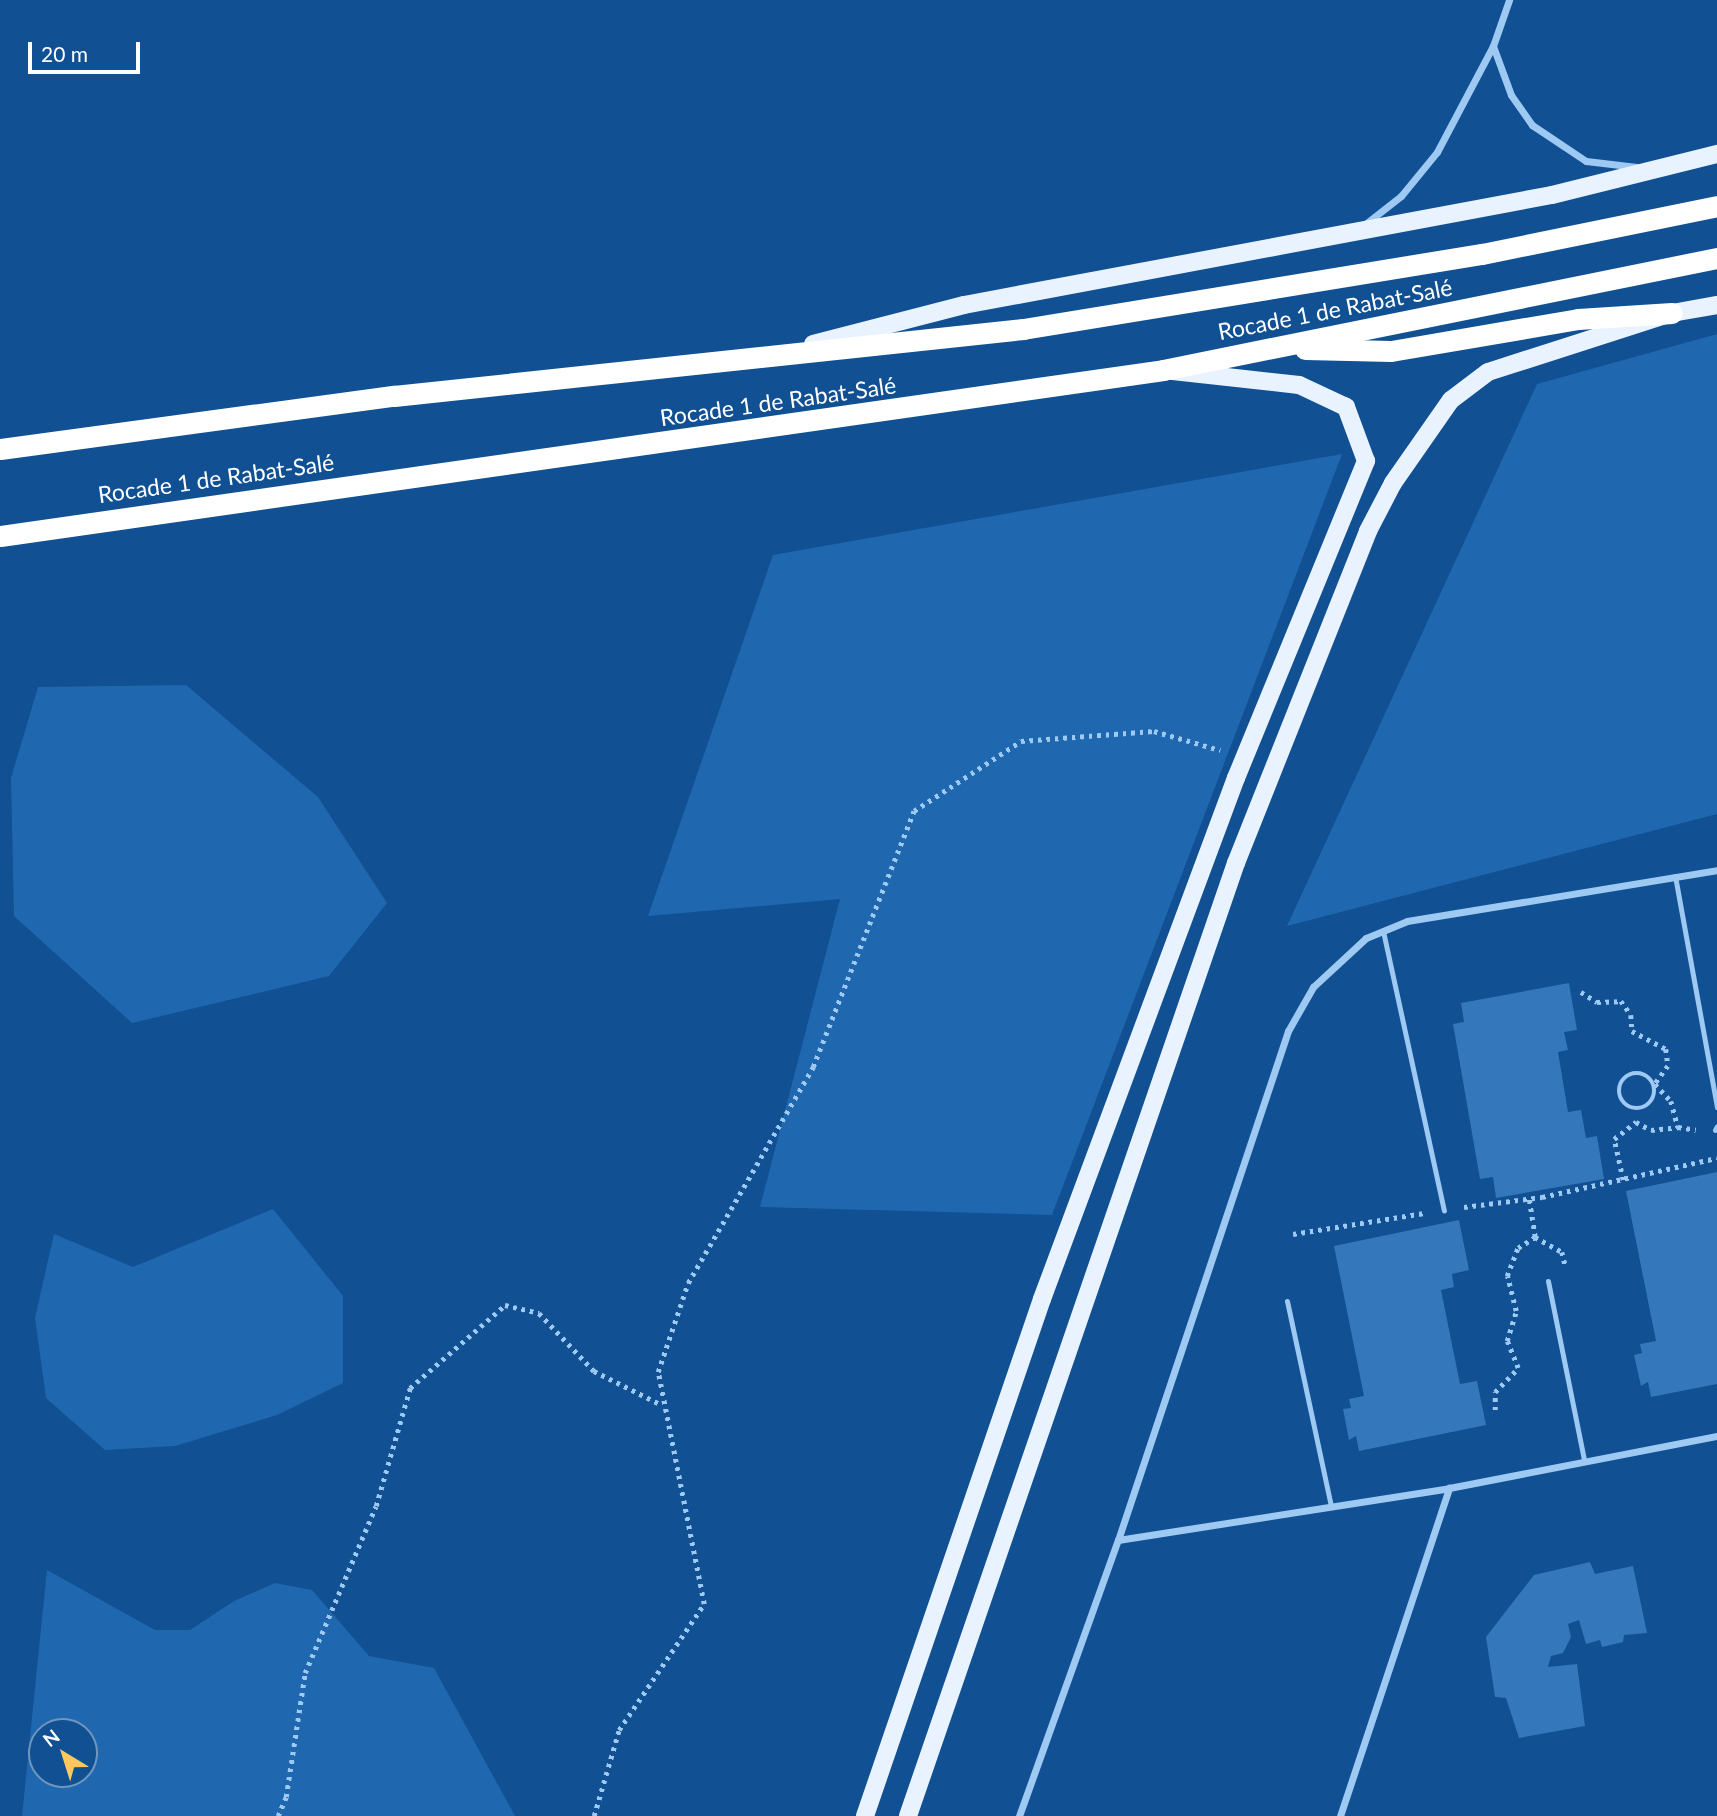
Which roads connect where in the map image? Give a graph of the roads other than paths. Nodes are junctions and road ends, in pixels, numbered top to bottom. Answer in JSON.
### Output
{"nodes":[{"id":1,"x":1509,"y":0,"type":"edge"},
{"id":2,"x":1493,"y":46,"type":"junction"},
{"id":3,"x":1717,"y":154,"type":"edge"},
{"id":4,"x":1663,"y":168,"type":"junction"},
{"id":5,"x":1717,"y":206,"type":"edge"},
{"id":6,"x":1356,"y":232,"type":"junction"},
{"id":7,"x":1717,"y":258,"type":"edge"},
{"id":8,"x":1717,"y":305,"type":"edge"},
{"id":9,"x":1672,"y":313,"type":"junction"},
{"id":10,"x":1282,"y":347,"type":"junction"},
{"id":11,"x":785,"y":351,"type":"junction"},
{"id":12,"x":1163,"y":370,"type":"junction"},
{"id":13,"x":0,"y":449,"type":"edge"},
{"id":14,"x":0,"y":536,"type":"edge"},
{"id":15,"x":1717,"y":870,"type":"edge"},
{"id":16,"x":1675,"y":876,"type":"junction"},
{"id":17,"x":1383,"y":931,"type":"junction"},
{"id":18,"x":1717,"y":1107,"type":"edge"},
{"id":19,"x":1444,"y":1210,"type":"road end"},
{"id":20,"x":1548,"y":1281,"type":"dead end"},
{"id":21,"x":1287,"y":1301,"type":"dead end"},
{"id":22,"x":1717,"y":1436,"type":"edge"},
{"id":23,"x":1584,"y":1460,"type":"junction"},
{"id":24,"x":1449,"y":1488,"type":"junction"},
{"id":25,"x":1331,"y":1507,"type":"junction"},
{"id":26,"x":1118,"y":1540,"type":"junction"},
{"id":27,"x":865,"y":1816,"type":"edge"},
{"id":28,"x":908,"y":1816,"type":"edge"},
{"id":29,"x":1020,"y":1816,"type":"edge"},
{"id":30,"x":1340,"y":1816,"type":"edge"}],
"edges":[{"from":1,"to":2,"type":"street"},
{"from":2,"to":4,"type":"street"},
{"from":2,"to":6,"type":"street"},
{"from":3,"to":4,"type":"main road"},
{"from":4,"to":6,"type":"main road"},
{"from":5,"to":11,"type":"highway","name":"Rocade 1 de Rabat-Salé"},
{"from":6,"to":11,"type":"main road"},
{"from":7,"to":10,"type":"highway","name":"Rocade 1 de Rabat-Salé"},
{"from":8,"to":9,"type":"main road"},
{"from":9,"to":10,"type":"highway"},
{"from":9,"to":28,"type":"main road"},
{"from":10,"to":12,"type":"highway","name":"Rocade 1 de Rabat-Salé"},
{"from":11,"to":13,"type":"highway","name":"Rocade 1 de Rabat-Salé"},
{"from":12,"to":14,"type":"highway","name":"Rocade 1 de Rabat-Salé"},
{"from":12,"to":27,"type":"main road"},
{"from":15,"to":16,"type":"street"},
{"from":16,"to":17,"type":"street"},
{"from":16,"to":18,"type":"lane"},
{"from":17,"to":19,"type":"lane"},
{"from":17,"to":26,"type":"street"},
{"from":20,"to":23,"type":"lane"},
{"from":21,"to":25,"type":"lane"},
{"from":22,"to":23,"type":"street"},
{"from":23,"to":24,"type":"street"},
{"from":24,"to":25,"type":"street"},
{"from":24,"to":30,"type":"street"},
{"from":25,"to":26,"type":"street"},
{"from":26,"to":29,"type":"street"}]}
